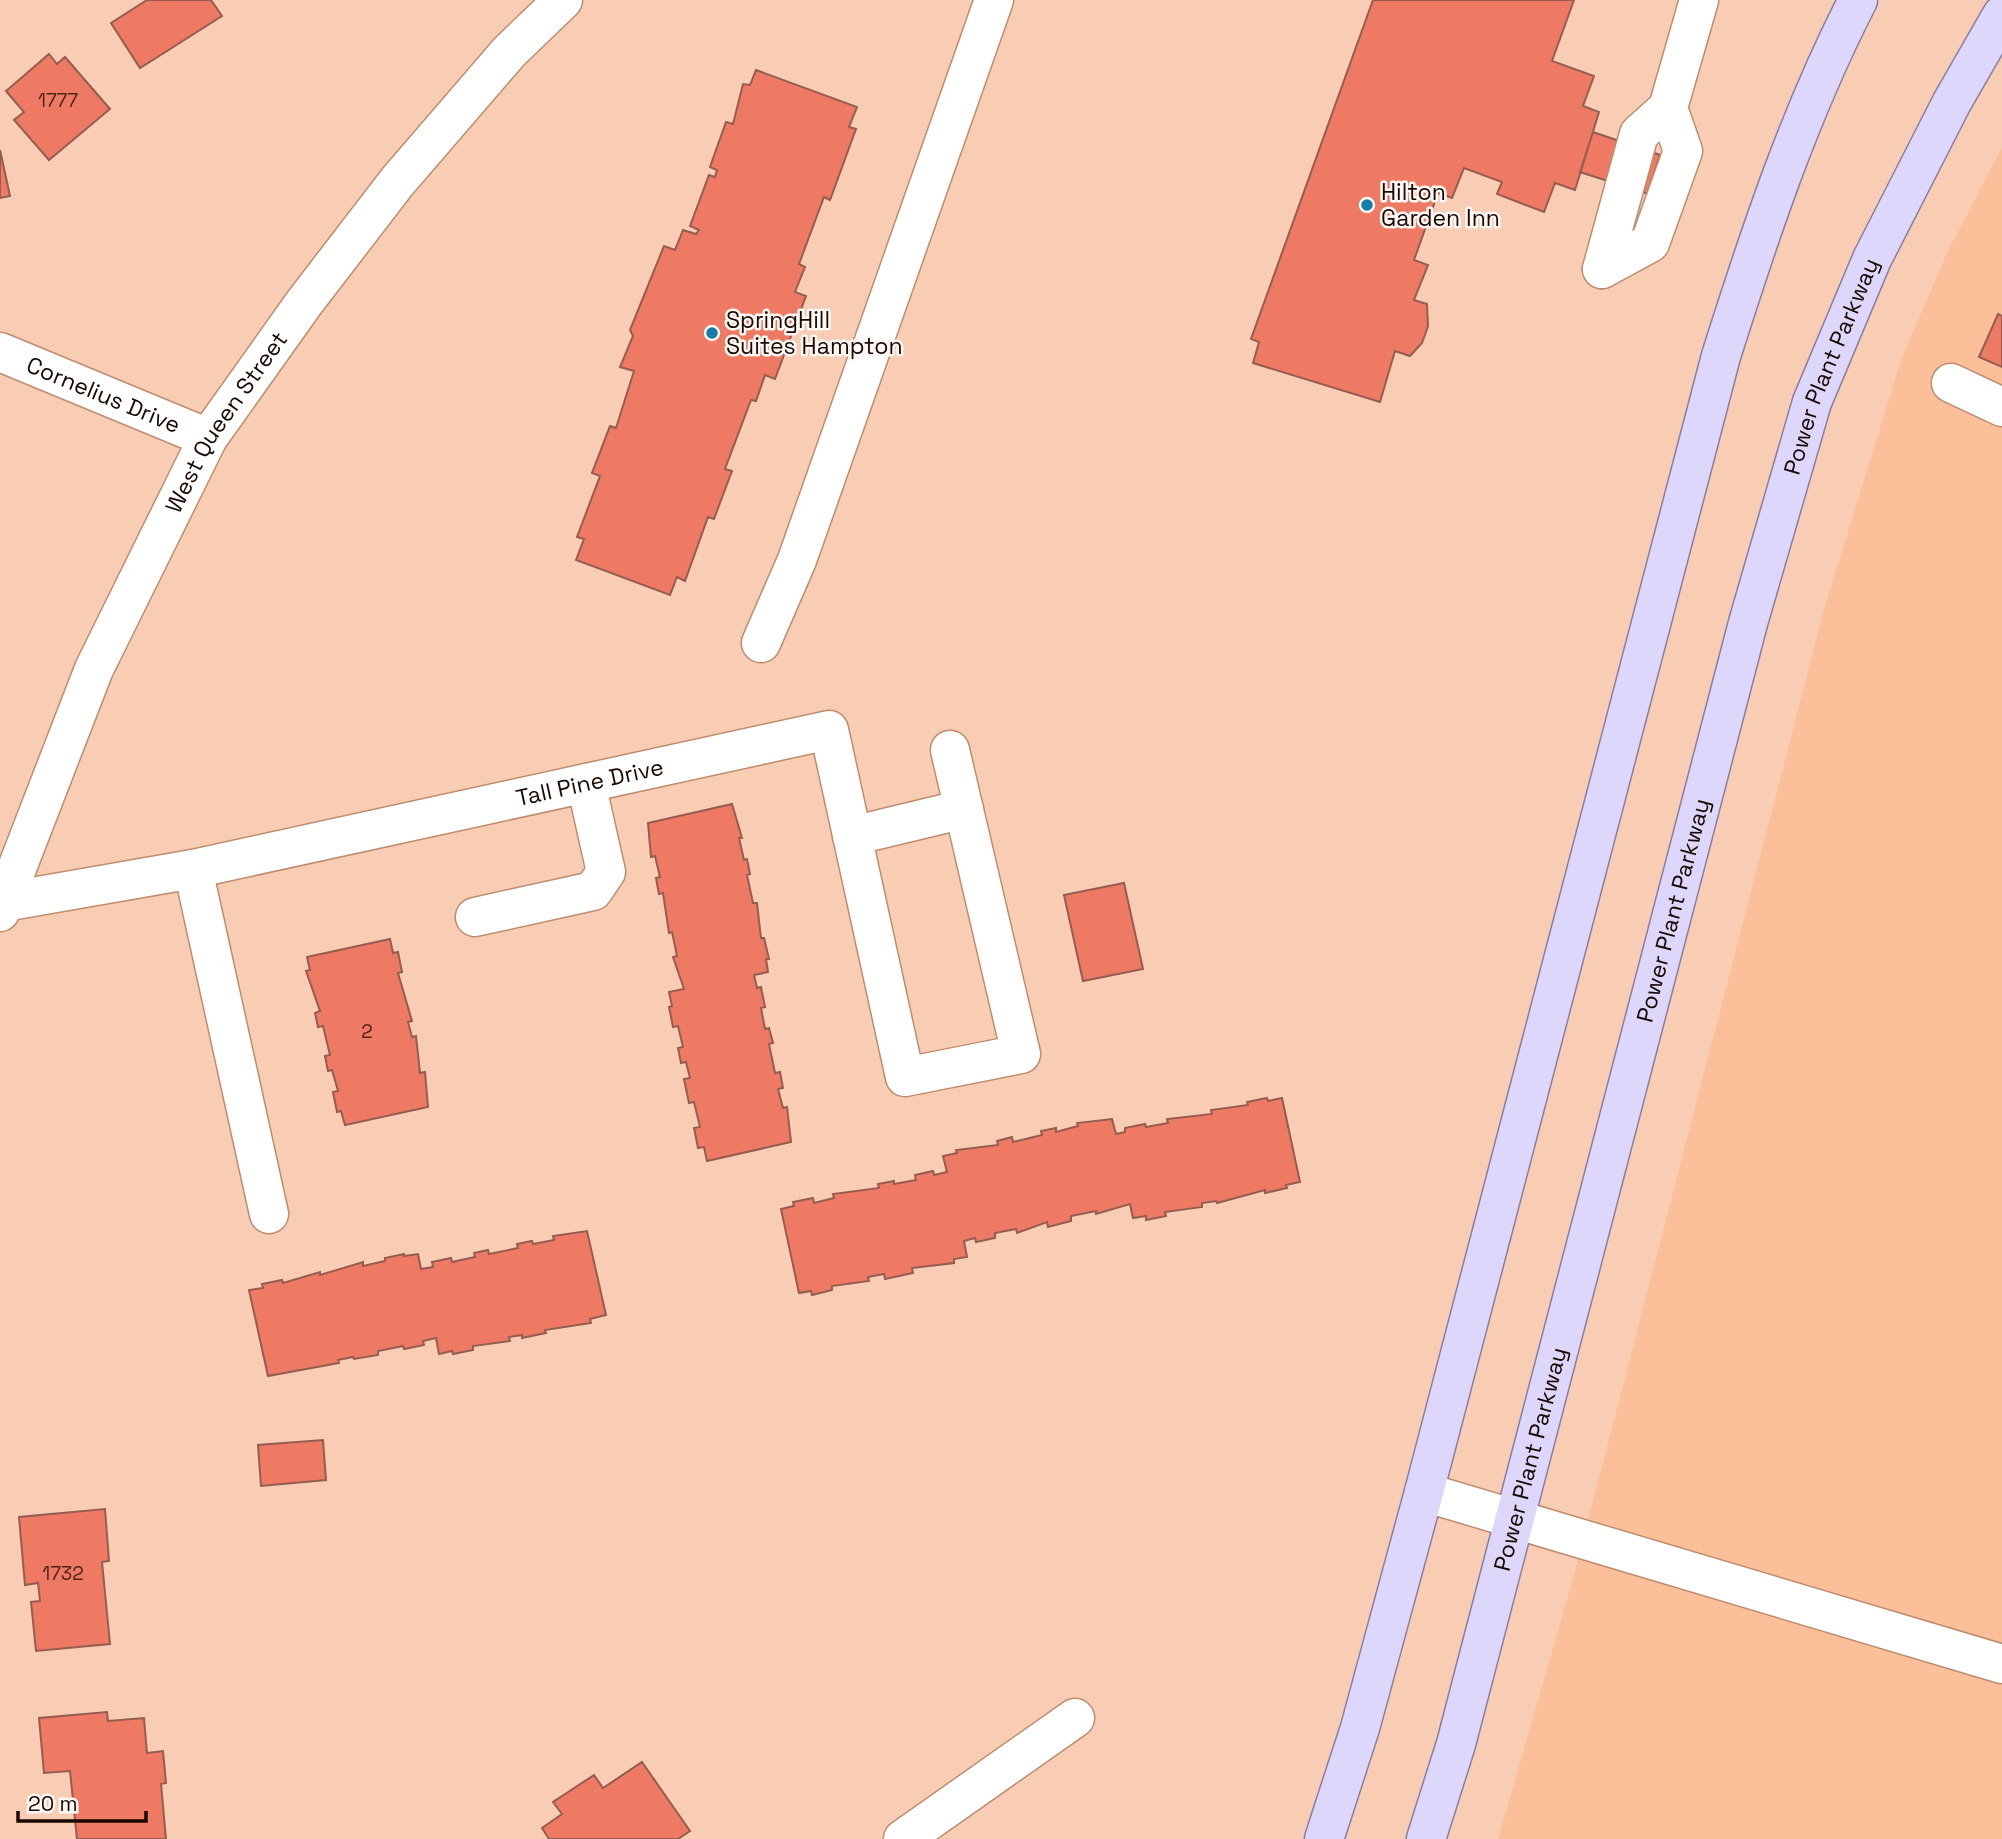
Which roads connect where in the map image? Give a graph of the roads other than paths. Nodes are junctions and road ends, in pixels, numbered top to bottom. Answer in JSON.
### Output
{"nodes":[{"id":1,"x":563,"y":0,"type":"edge"},
{"id":2,"x":993,"y":0,"type":"edge"},
{"id":3,"x":1699,"y":0,"type":"edge"},
{"id":4,"x":1858,"y":0,"type":"edge"},
{"id":5,"x":2002,"y":15,"type":"edge"},
{"id":6,"x":1668,"y":108,"type":"dead end"},
{"id":7,"x":0,"y":352,"type":"edge"},
{"id":8,"x":1951,"y":383,"type":"dead end"},
{"id":9,"x":2002,"y":407,"type":"edge"},
{"id":10,"x":208,"y":438,"type":"junction"},
{"id":11,"x":761,"y":643,"type":"dead end"},
{"id":12,"x":950,"y":750,"type":"dead end"},
{"id":13,"x":586,"y":783,"type":"junction"},
{"id":14,"x":964,"y":809,"type":"junction"},
{"id":15,"x":852,"y":836,"type":"junction"},
{"id":16,"x":193,"y":869,"type":"junction"},
{"id":17,"x":2,"y":907,"type":"edge"},
{"id":18,"x":475,"y":917,"type":"dead end"},
{"id":19,"x":269,"y":1214,"type":"dead end"},
{"id":20,"x":1423,"y":1492,"type":"junction"},
{"id":21,"x":1516,"y":1518,"type":"junction"},
{"id":22,"x":2002,"y":1664,"type":"edge"},
{"id":23,"x":1075,"y":1718,"type":"dead end"},
{"id":24,"x":903,"y":1839,"type":"edge"},
{"id":25,"x":1324,"y":1839,"type":"edge"},
{"id":26,"x":1426,"y":1839,"type":"edge"}],
"edges":[{"from":1,"to":10,"type":"street","name":"West Queen Street"},
{"from":2,"to":11,"type":"street"},
{"from":3,"to":6,"type":"street"},
{"from":4,"to":20,"type":"main road"},
{"from":5,"to":21,"type":"main road","name":"Power Plant Parkway"},
{"from":7,"to":10,"type":"street","name":"Cornelius Drive"},
{"from":8,"to":9,"type":"street"},
{"from":10,"to":17,"type":"street","name":"West Queen Street"},
{"from":12,"to":14,"type":"street"},
{"from":13,"to":15,"type":"street","name":"Tall Pine Drive"},
{"from":13,"to":16,"type":"street","name":"Tall Pine Drive"},
{"from":13,"to":18,"type":"street"},
{"from":14,"to":15,"type":"street"},
{"from":14,"to":15,"type":"street","name":"Tall Pine Drive"},
{"from":16,"to":17,"type":"street","name":"Tall Pine Drive"},
{"from":16,"to":19,"type":"street"},
{"from":20,"to":21,"type":"street"},
{"from":20,"to":25,"type":"main road"},
{"from":21,"to":22,"type":"street"},
{"from":21,"to":26,"type":"main road","name":"Power Plant Parkway"},
{"from":23,"to":24,"type":"street"}]}
